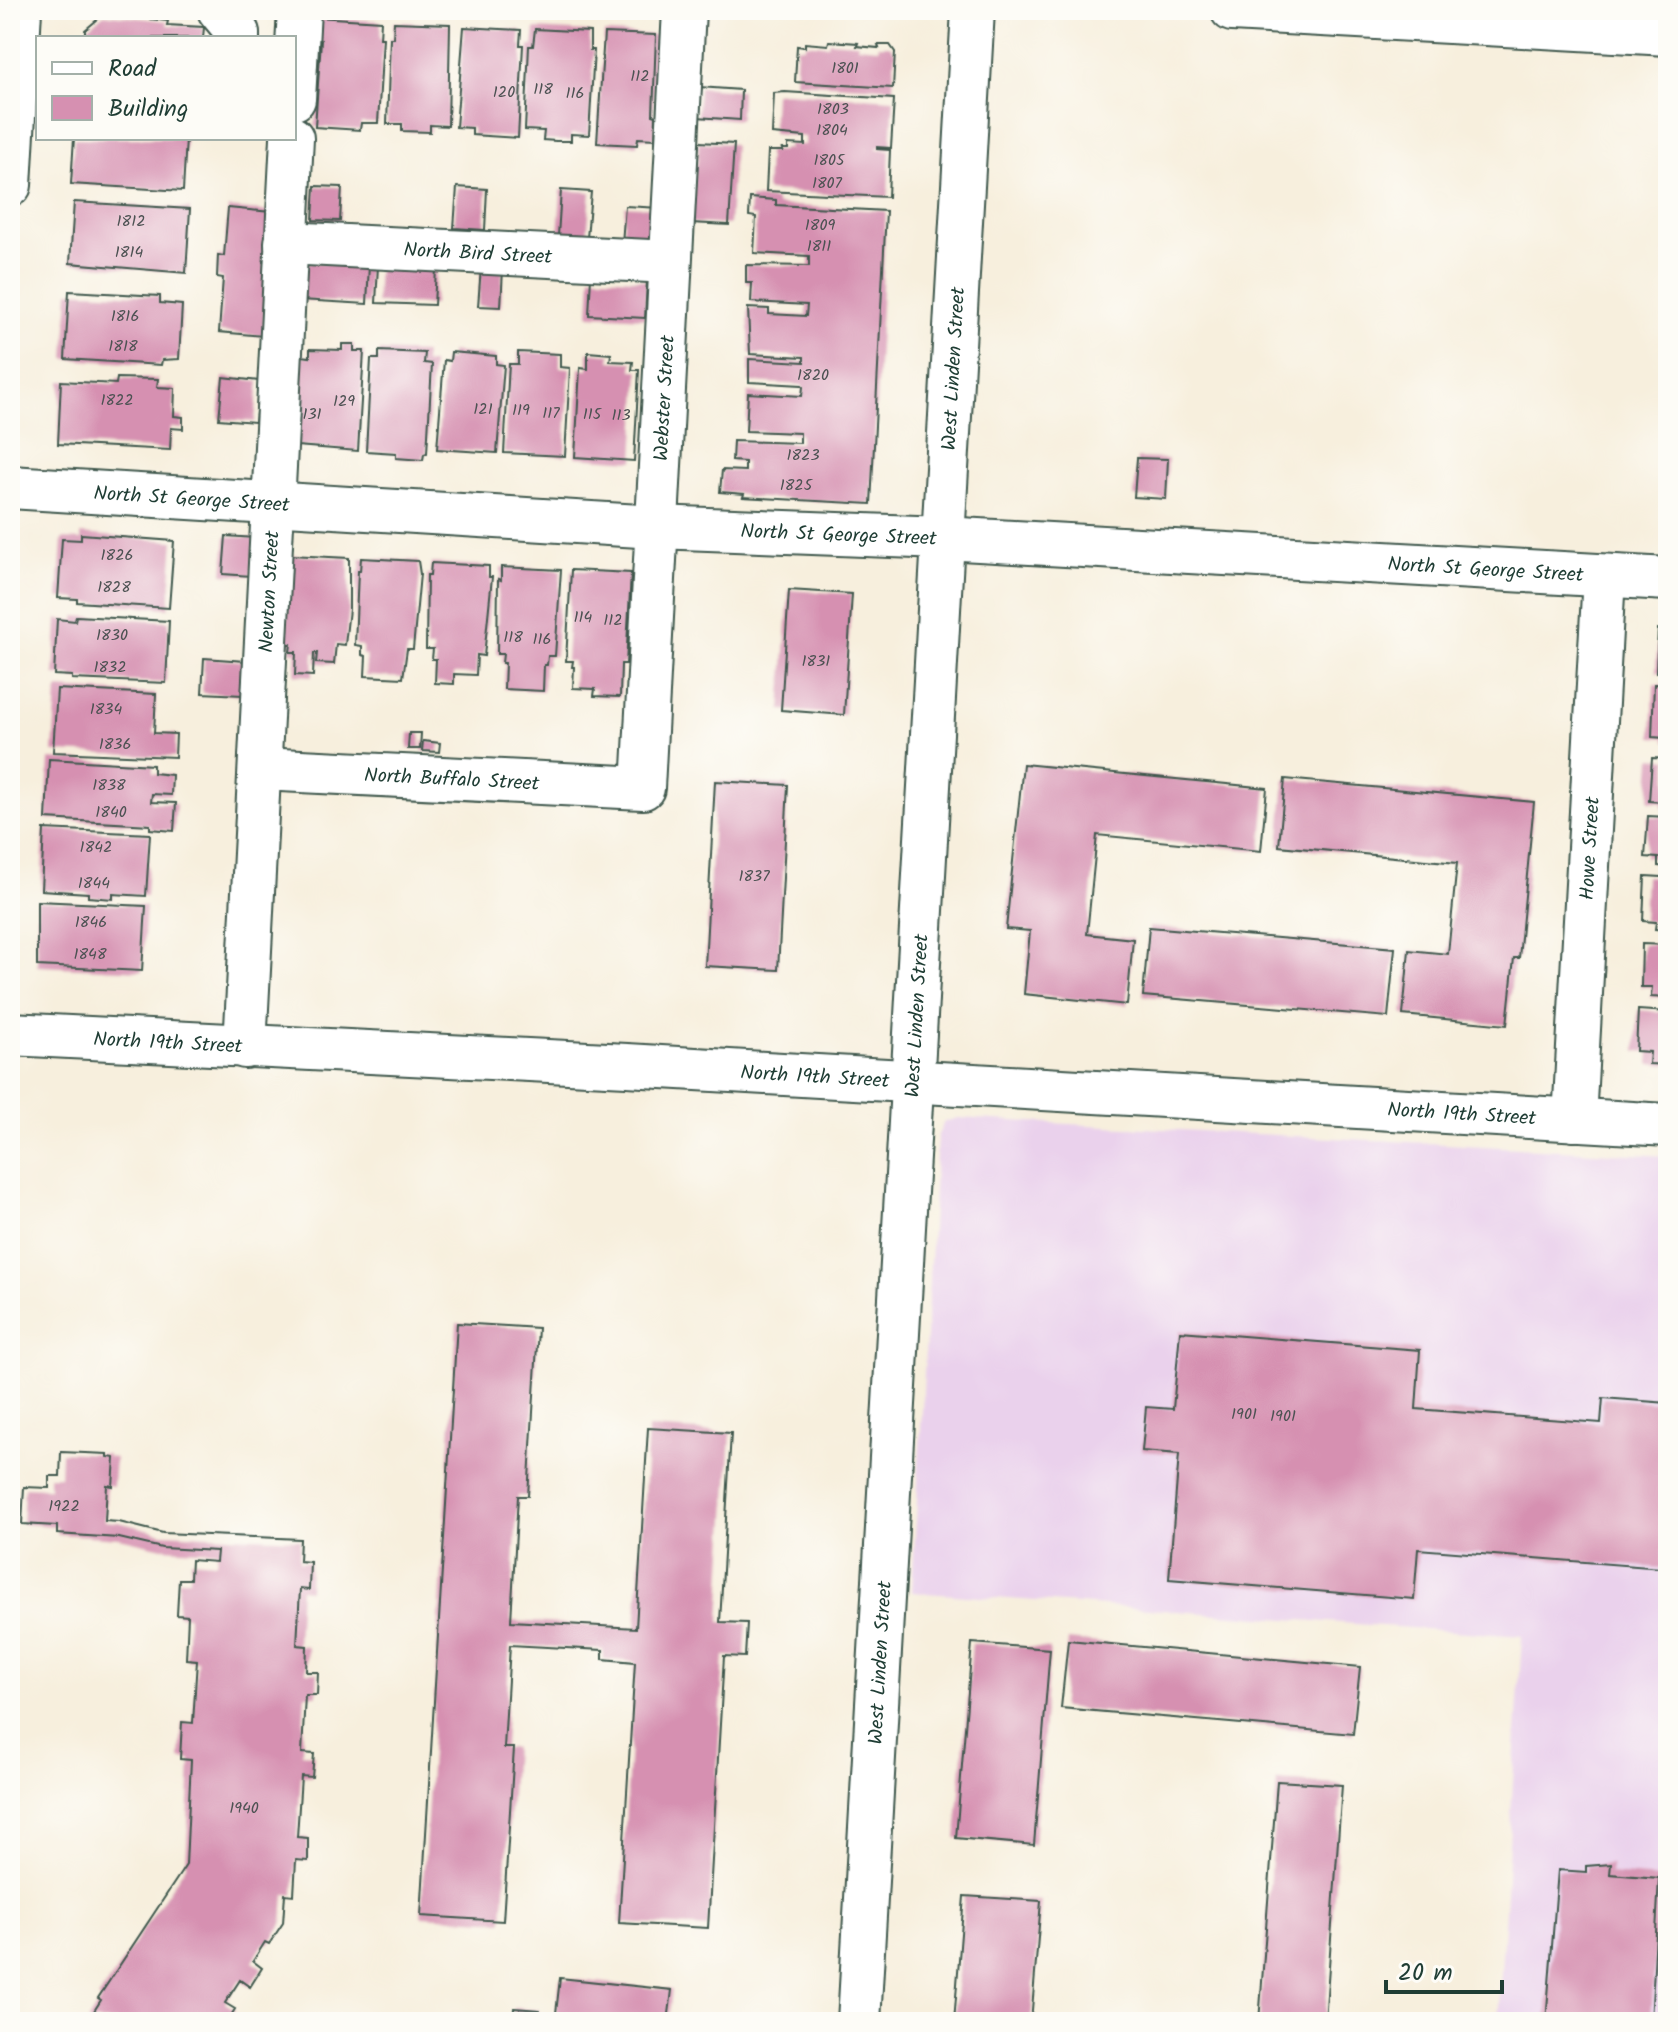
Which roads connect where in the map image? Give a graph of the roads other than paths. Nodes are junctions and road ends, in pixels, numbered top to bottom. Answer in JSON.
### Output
{"nodes":[{"id":1,"x":20,"y":10,"type":"edge"},
{"id":2,"x":219,"y":10,"type":"edge"},
{"id":3,"x":299,"y":10,"type":"edge"},
{"id":4,"x":684,"y":10,"type":"edge"},
{"id":5,"x":973,"y":10,"type":"edge"},
{"id":6,"x":1232,"y":10,"type":"edge"},
{"id":7,"x":1443,"y":16,"type":"edge"},
{"id":8,"x":1668,"y":34,"type":"edge"},
{"id":9,"x":238,"y":36,"type":"edge"},
{"id":10,"x":296,"y":63,"type":"edge"},
{"id":11,"x":292,"y":140,"type":"edge"},
{"id":12,"x":10,"y":185,"type":"edge"},
{"id":13,"x":286,"y":243,"type":"junction"},
{"id":14,"x":670,"y":262,"type":"junction"},
{"id":15,"x":10,"y":487,"type":"edge"},
{"id":16,"x":274,"y":503,"type":"junction"},
{"id":17,"x":656,"y":527,"type":"junction"},
{"id":18,"x":943,"y":538,"type":"junction"},
{"id":19,"x":1604,"y":576,"type":"junction"},
{"id":20,"x":1668,"y":579,"type":"edge"},
{"id":21,"x":260,"y":769,"type":"junction"},
{"id":22,"x":643,"y":788,"type":"joint"},
{"id":23,"x":10,"y":1034,"type":"edge"},
{"id":24,"x":245,"y":1047,"type":"junction"},
{"id":25,"x":913,"y":1083,"type":"junction"},
{"id":26,"x":1574,"y":1120,"type":"junction"},
{"id":27,"x":1668,"y":1125,"type":"edge"},
{"id":28,"x":859,"y":2022,"type":"edge"}],
"edges":[{"from":1,"to":12,"type":"street"},
{"from":2,"to":9,"type":"street"},
{"from":3,"to":10,"type":"street"},
{"from":4,"to":14,"type":"street","name":"Webster Street"},
{"from":5,"to":18,"type":"street","name":"West Linden Street"},
{"from":6,"to":7,"type":"street"},
{"from":7,"to":8,"type":"street"},
{"from":11,"to":13,"type":"street","name":"Newton Street"},
{"from":13,"to":14,"type":"street","name":"North Bird Street"},
{"from":13,"to":16,"type":"street","name":"Newton Street"},
{"from":14,"to":17,"type":"street","name":"Webster Street"},
{"from":15,"to":16,"type":"street","name":"North St George Street"},
{"from":16,"to":17,"type":"street","name":"North St George Street"},
{"from":16,"to":21,"type":"street","name":"Newton Street"},
{"from":17,"to":18,"type":"street","name":"North St George Street"},
{"from":17,"to":22,"type":"street","name":"Webster Street"},
{"from":18,"to":19,"type":"street","name":"North St George Street"},
{"from":18,"to":25,"type":"street","name":"West Linden Street"},
{"from":19,"to":20,"type":"street","name":"North St George Street"},
{"from":19,"to":26,"type":"street","name":"Howe Street"},
{"from":21,"to":22,"type":"street","name":"North Buffalo Street"},
{"from":21,"to":24,"type":"street","name":"Newton Street"},
{"from":23,"to":24,"type":"street","name":"North 19th Street"},
{"from":24,"to":25,"type":"street","name":"North 19th Street"},
{"from":25,"to":26,"type":"street","name":"North 19th Street"},
{"from":25,"to":28,"type":"street","name":"West Linden Street"},
{"from":26,"to":27,"type":"street","name":"North 19th Street"}]}
